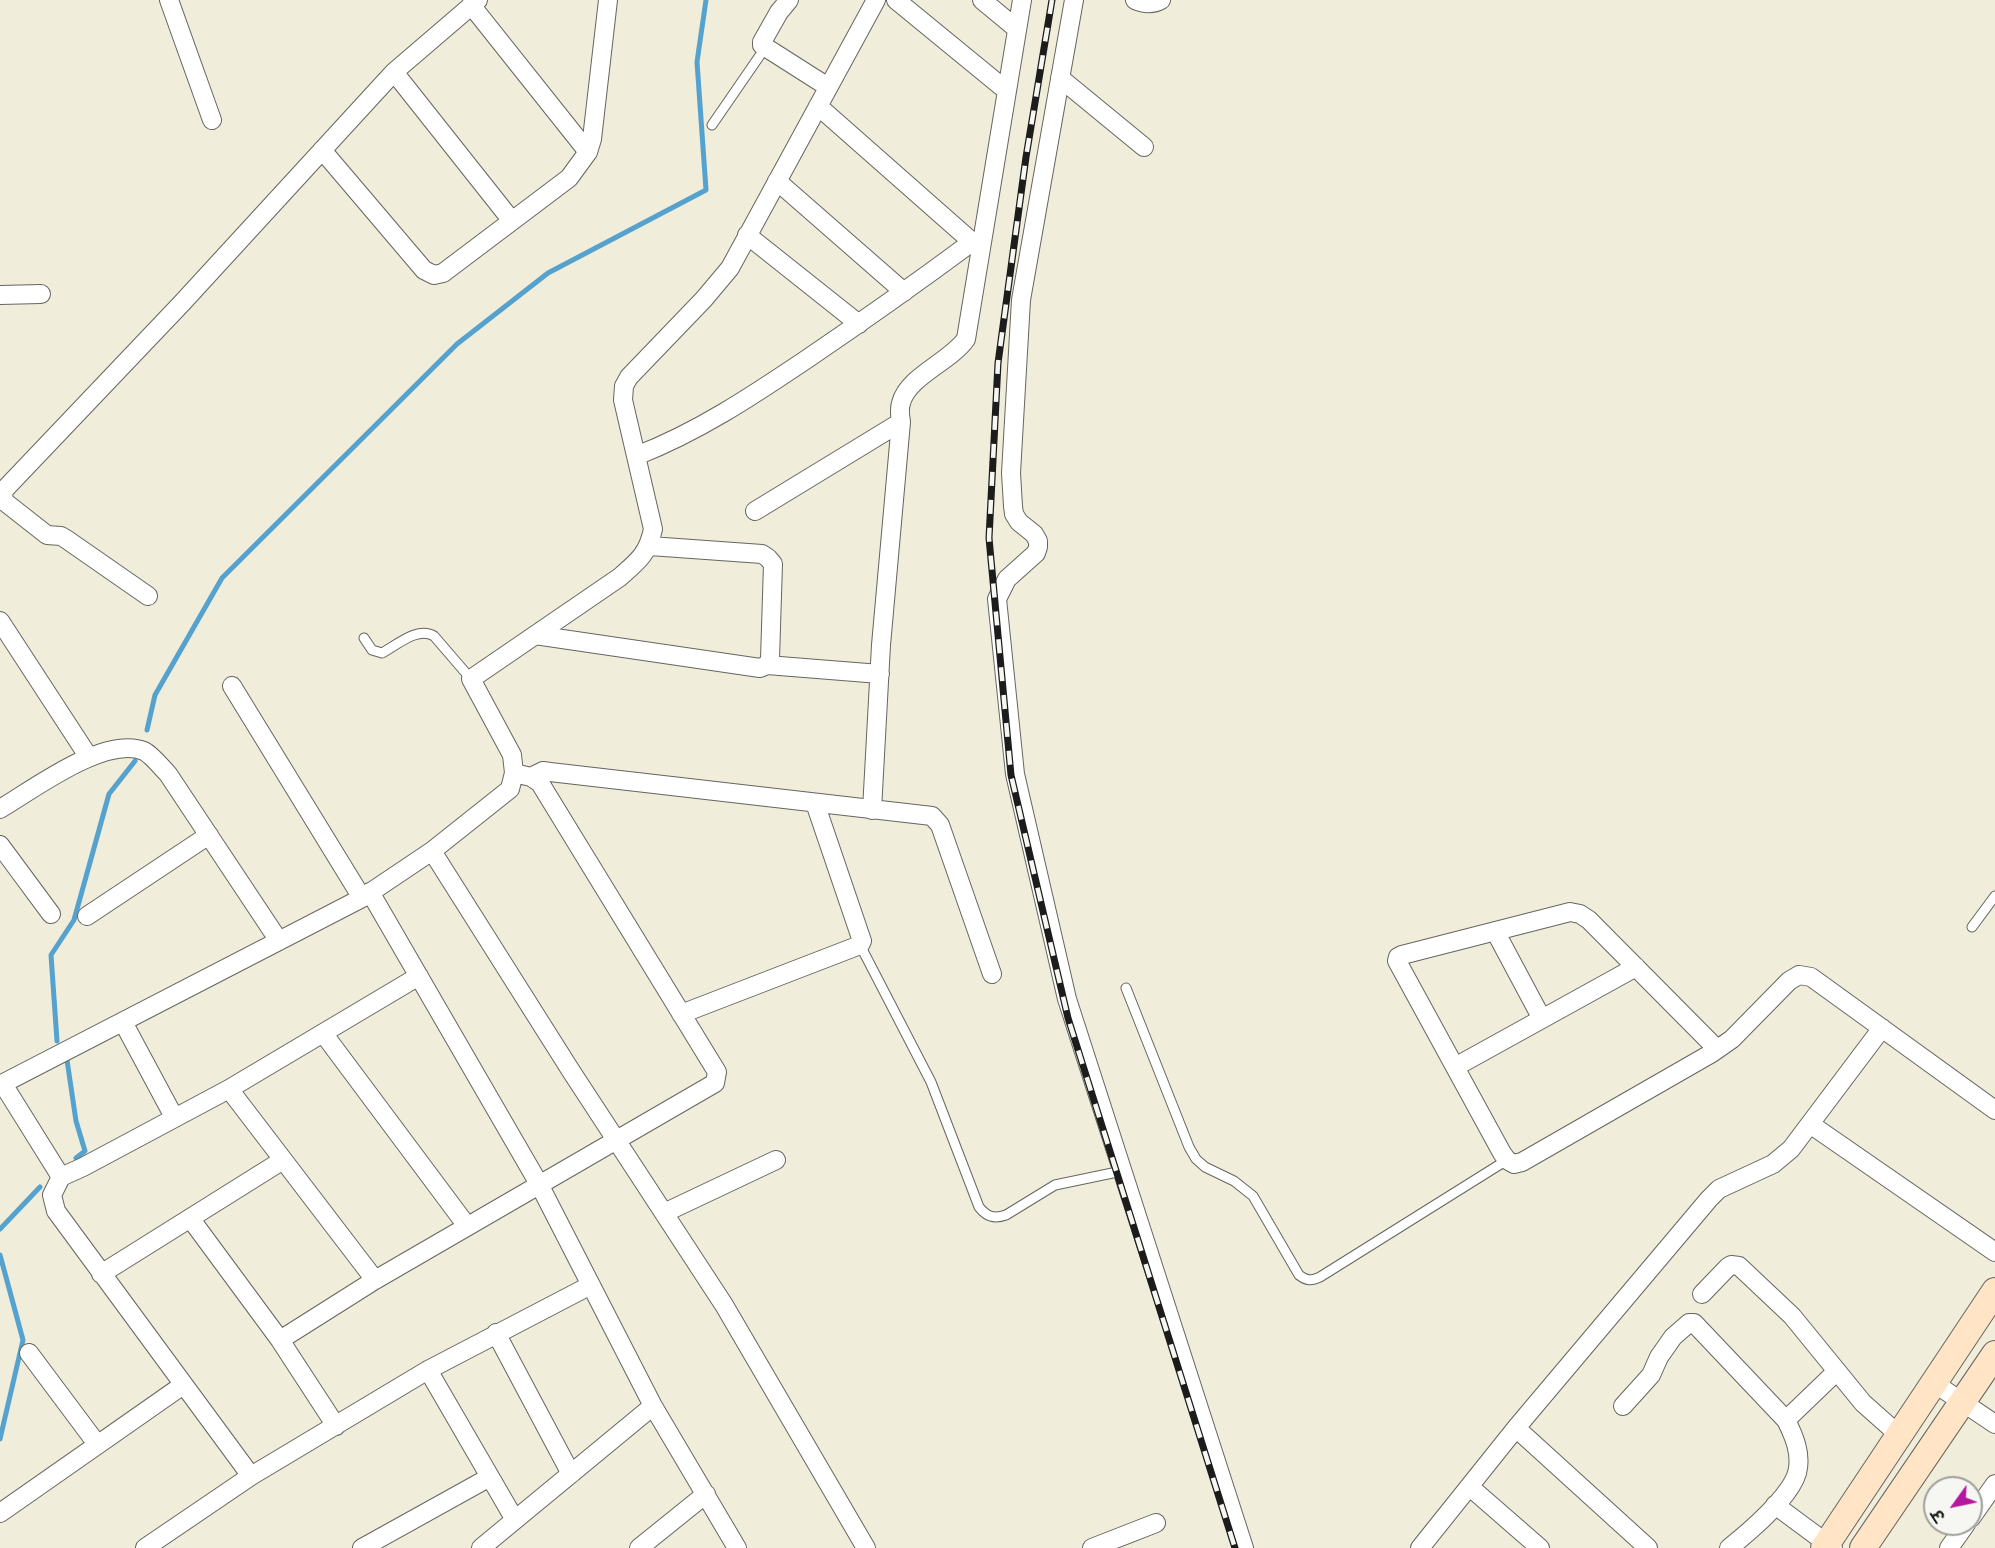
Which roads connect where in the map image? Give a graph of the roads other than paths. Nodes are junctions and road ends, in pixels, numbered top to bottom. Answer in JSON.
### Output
{"nodes":[{"id":1,"x":169,"y":0,"type":"edge"},
{"id":2,"x":608,"y":0,"type":"edge"},
{"id":3,"x":789,"y":0,"type":"edge"},
{"id":4,"x":876,"y":0,"type":"edge"},
{"id":5,"x":896,"y":0,"type":"edge"},
{"id":6,"x":982,"y":0,"type":"edge"},
{"id":7,"x":1022,"y":0,"type":"edge"},
{"id":8,"x":1074,"y":0,"type":"edge"},
{"id":9,"x":1135,"y":0,"type":"edge"},
{"id":10,"x":1161,"y":0,"type":"edge"},
{"id":11,"x":474,"y":3,"type":"edge"},
{"id":12,"x":1017,"y":29,"type":"junction"},
{"id":13,"x":765,"y":48,"type":"junction"},
{"id":14,"x":394,"y":72,"type":"junction"},
{"id":15,"x":1060,"y":78,"type":"junction"},
{"id":16,"x":828,"y":87,"type":"junction"},
{"id":17,"x":1007,"y":91,"type":"junction"},
{"id":18,"x":818,"y":106,"type":"junction"},
{"id":19,"x":212,"y":120,"type":"dead end"},
{"id":20,"x":712,"y":125,"type":"dead end"},
{"id":21,"x":1143,"y":147,"type":"dead end"},
{"id":22,"x":322,"y":150,"type":"junction"},
{"id":23,"x":588,"y":152,"type":"junction"},
{"id":24,"x":777,"y":181,"type":"junction"},
{"id":25,"x":512,"y":221,"type":"junction"},
{"id":26,"x":747,"y":235,"type":"junction"},
{"id":27,"x":976,"y":245,"type":"junction"},
{"id":28,"x":904,"y":292,"type":"junction"},
{"id":29,"x":41,"y":294,"type":"dead end"},
{"id":30,"x":0,"y":295,"type":"edge"},
{"id":31,"x":859,"y":324,"type":"junction"},
{"id":32,"x":901,"y":422,"type":"junction"},
{"id":33,"x":636,"y":456,"type":"junction"},
{"id":34,"x":755,"y":511,"type":"dead end"},
{"id":35,"x":650,"y":546,"type":"junction"},
{"id":36,"x":148,"y":596,"type":"dead end"},
{"id":37,"x":0,"y":621,"type":"edge"},
{"id":38,"x":535,"y":635,"type":"junction"},
{"id":39,"x":364,"y":638,"type":"dead end"},
{"id":40,"x":767,"y":665,"type":"junction"},
{"id":41,"x":880,"y":674,"type":"junction"},
{"id":42,"x":471,"y":679,"type":"junction"},
{"id":43,"x":232,"y":686,"type":"dead end"},
{"id":44,"x":88,"y":756,"type":"junction"},
{"id":45,"x":522,"y":775,"type":"junction"},
{"id":46,"x":815,"y":803,"type":"junction"},
{"id":47,"x":0,"y":809,"type":"edge"},
{"id":48,"x":872,"y":810,"type":"junction"},
{"id":49,"x":209,"y":835,"type":"junction"},
{"id":50,"x":0,"y":845,"type":"edge"},
{"id":51,"x":432,"y":851,"type":"junction"},
{"id":52,"x":366,"y":895,"type":"junction"},
{"id":53,"x":1995,"y":896,"type":"edge"},
{"id":54,"x":51,"y":915,"type":"dead end"},
{"id":55,"x":87,"y":916,"type":"dead end"},
{"id":56,"x":1972,"y":927,"type":"dead end"},
{"id":57,"x":1495,"y":931,"type":"junction"},
{"id":58,"x":279,"y":941,"type":"junction"},
{"id":59,"x":860,"y":945,"type":"junction"},
{"id":60,"x":1636,"y":967,"type":"junction"},
{"id":61,"x":992,"y":974,"type":"dead end"},
{"id":62,"x":419,"y":976,"type":"junction"},
{"id":63,"x":1126,"y":988,"type":"dead end"},
{"id":64,"x":681,"y":1014,"type":"junction"},
{"id":65,"x":1542,"y":1019,"type":"junction"},
{"id":66,"x":123,"y":1022,"type":"junction"},
{"id":67,"x":1882,"y":1028,"type":"junction"},
{"id":68,"x":323,"y":1033,"type":"junction"},
{"id":69,"x":1717,"y":1049,"type":"junction"},
{"id":70,"x":1455,"y":1067,"type":"junction"},
{"id":71,"x":1,"y":1085,"type":"edge"},
{"id":72,"x":229,"y":1089,"type":"junction"},
{"id":73,"x":1995,"y":1110,"type":"edge"},
{"id":74,"x":174,"y":1118,"type":"junction"},
{"id":75,"x":1810,"y":1124,"type":"junction"},
{"id":76,"x":618,"y":1140,"type":"junction"},
{"id":77,"x":283,"y":1160,"type":"junction"},
{"id":78,"x":776,"y":1160,"type":"dead end"},
{"id":79,"x":1507,"y":1160,"type":"junction"},
{"id":80,"x":1122,"y":1171,"type":"junction"},
{"id":81,"x":61,"y":1177,"type":"junction"},
{"id":82,"x":539,"y":1184,"type":"junction"},
{"id":83,"x":664,"y":1213,"type":"junction"},
{"id":84,"x":190,"y":1218,"type":"junction"},
{"id":85,"x":467,"y":1226,"type":"junction"},
{"id":86,"x":1995,"y":1252,"type":"edge"},
{"id":87,"x":101,"y":1274,"type":"junction"},
{"id":88,"x":375,"y":1280,"type":"junction"},
{"id":89,"x":591,"y":1285,"type":"junction"},
{"id":90,"x":1995,"y":1292,"type":"edge"},
{"id":91,"x":1702,"y":1294,"type":"dead end"},
{"id":92,"x":496,"y":1334,"type":"junction"},
{"id":93,"x":280,"y":1340,"type":"junction"},
{"id":94,"x":29,"y":1353,"type":"dead end"},
{"id":95,"x":1995,"y":1354,"type":"edge"},
{"id":96,"x":428,"y":1370,"type":"junction"},
{"id":97,"x":1836,"y":1371,"type":"junction"},
{"id":98,"x":1934,"y":1383,"type":"junction"},
{"id":99,"x":183,"y":1385,"type":"junction"},
{"id":100,"x":1963,"y":1401,"type":"junction"},
{"id":101,"x":653,"y":1406,"type":"junction"},
{"id":102,"x":1623,"y":1406,"type":"dead end"},
{"id":103,"x":1786,"y":1420,"type":"junction"},
{"id":104,"x":1995,"y":1424,"type":"edge"},
{"id":105,"x":336,"y":1426,"type":"junction"},
{"id":106,"x":1516,"y":1428,"type":"junction"},
{"id":107,"x":1899,"y":1435,"type":"junction"},
{"id":108,"x":97,"y":1444,"type":"junction"},
{"id":109,"x":571,"y":1474,"type":"junction"},
{"id":110,"x":251,"y":1476,"type":"junction"},
{"id":111,"x":490,"y":1477,"type":"junction"},
{"id":112,"x":1995,"y":1484,"type":"edge"},
{"id":113,"x":1470,"y":1487,"type":"junction"},
{"id":114,"x":706,"y":1494,"type":"junction"},
{"id":115,"x":1983,"y":1501,"type":"edge"},
{"id":116,"x":1775,"y":1504,"type":"junction"},
{"id":117,"x":0,"y":1513,"type":"edge"},
{"id":118,"x":515,"y":1520,"type":"junction"},
{"id":119,"x":1156,"y":1523,"type":"dead end"},
{"id":120,"x":1828,"y":1546,"type":"edge"},
{"id":121,"x":365,"y":1547,"type":"edge"},
{"id":122,"x":145,"y":1548,"type":"edge"},
{"id":123,"x":481,"y":1548,"type":"edge"},
{"id":124,"x":639,"y":1548,"type":"edge"},
{"id":125,"x":737,"y":1548,"type":"edge"},
{"id":126,"x":866,"y":1548,"type":"edge"},
{"id":127,"x":1092,"y":1548,"type":"edge"},
{"id":128,"x":1244,"y":1548,"type":"edge"},
{"id":129,"x":1420,"y":1548,"type":"edge"},
{"id":130,"x":1540,"y":1548,"type":"edge"},
{"id":131,"x":1648,"y":1548,"type":"edge"},
{"id":132,"x":1729,"y":1548,"type":"edge"},
{"id":133,"x":1863,"y":1548,"type":"edge"}],
"edges":[{"from":1,"to":19,"type":"street"},
{"from":2,"to":23,"type":"street"},
{"from":3,"to":13,"type":"street"},
{"from":4,"to":16,"type":"street"},
{"from":5,"to":17,"type":"street"},
{"from":6,"to":12,"type":"street"},
{"from":7,"to":12,"type":"street"},
{"from":8,"to":15,"type":"street"},
{"from":9,"to":10,"type":"street"},
{"from":11,"to":14,"type":"street"},
{"from":11,"to":23,"type":"street"},
{"from":12,"to":17,"type":"street"},
{"from":13,"to":16,"type":"street"},
{"from":13,"to":20,"type":"lane"},
{"from":14,"to":22,"type":"street"},
{"from":14,"to":25,"type":"street"},
{"from":15,"to":21,"type":"street"},
{"from":15,"to":80,"type":"street"},
{"from":16,"to":18,"type":"street"},
{"from":17,"to":27,"type":"street"},
{"from":18,"to":24,"type":"street"},
{"from":18,"to":27,"type":"street"},
{"from":22,"to":25,"type":"street"},
{"from":22,"to":36,"type":"street"},
{"from":23,"to":25,"type":"street"},
{"from":24,"to":26,"type":"street"},
{"from":24,"to":28,"type":"street"},
{"from":26,"to":31,"type":"street"},
{"from":26,"to":33,"type":"street"},
{"from":27,"to":28,"type":"street"},
{"from":27,"to":32,"type":"street"},
{"from":28,"to":31,"type":"street"},
{"from":29,"to":30,"type":"street"},
{"from":31,"to":33,"type":"street"},
{"from":32,"to":34,"type":"street"},
{"from":32,"to":41,"type":"street"},
{"from":33,"to":35,"type":"street"},
{"from":35,"to":38,"type":"street"},
{"from":35,"to":40,"type":"street"},
{"from":37,"to":44,"type":"street"},
{"from":38,"to":40,"type":"street"},
{"from":38,"to":42,"type":"street"},
{"from":39,"to":42,"type":"lane"},
{"from":40,"to":41,"type":"street"},
{"from":41,"to":48,"type":"street"},
{"from":42,"to":45,"type":"street"},
{"from":43,"to":52,"type":"street"},
{"from":44,"to":47,"type":"street"},
{"from":44,"to":49,"type":"street"},
{"from":45,"to":46,"type":"street"},
{"from":45,"to":51,"type":"street"},
{"from":45,"to":64,"type":"street"},
{"from":46,"to":48,"type":"street"},
{"from":46,"to":59,"type":"street"},
{"from":48,"to":61,"type":"street"},
{"from":49,"to":55,"type":"street"},
{"from":49,"to":58,"type":"street"},
{"from":50,"to":54,"type":"street"},
{"from":51,"to":52,"type":"street"},
{"from":51,"to":76,"type":"street"},
{"from":52,"to":58,"type":"street"},
{"from":52,"to":62,"type":"street"},
{"from":53,"to":56,"type":"lane"},
{"from":57,"to":60,"type":"street"},
{"from":57,"to":65,"type":"street"},
{"from":57,"to":70,"type":"street"},
{"from":58,"to":66,"type":"street"},
{"from":59,"to":64,"type":"street"},
{"from":59,"to":80,"type":"lane"},
{"from":60,"to":65,"type":"street"},
{"from":60,"to":69,"type":"street"},
{"from":62,"to":68,"type":"street"},
{"from":62,"to":82,"type":"street"},
{"from":63,"to":79,"type":"lane"},
{"from":64,"to":76,"type":"street"},
{"from":65,"to":70,"type":"street"},
{"from":66,"to":71,"type":"street"},
{"from":66,"to":74,"type":"street"},
{"from":67,"to":69,"type":"street"},
{"from":67,"to":73,"type":"street"},
{"from":67,"to":75,"type":"street"},
{"from":68,"to":72,"type":"street"},
{"from":68,"to":85,"type":"street"},
{"from":69,"to":79,"type":"street"},
{"from":70,"to":79,"type":"street"},
{"from":71,"to":81,"type":"street"},
{"from":72,"to":74,"type":"street"},
{"from":72,"to":77,"type":"street"},
{"from":74,"to":81,"type":"street"},
{"from":75,"to":86,"type":"street"},
{"from":75,"to":106,"type":"street"},
{"from":76,"to":82,"type":"street"},
{"from":76,"to":83,"type":"street"},
{"from":77,"to":84,"type":"street"},
{"from":77,"to":88,"type":"street"},
{"from":78,"to":83,"type":"street"},
{"from":80,"to":128,"type":"street"},
{"from":81,"to":87,"type":"street"},
{"from":82,"to":85,"type":"street"},
{"from":82,"to":89,"type":"street"},
{"from":83,"to":126,"type":"street"},
{"from":84,"to":87,"type":"street"},
{"from":84,"to":93,"type":"street"},
{"from":85,"to":88,"type":"street"},
{"from":87,"to":99,"type":"street"},
{"from":88,"to":93,"type":"street"},
{"from":89,"to":92,"type":"street"},
{"from":89,"to":101,"type":"street"},
{"from":90,"to":98,"type":"main road"},
{"from":91,"to":97,"type":"street"},
{"from":92,"to":96,"type":"street"},
{"from":92,"to":109,"type":"street"},
{"from":93,"to":105,"type":"street"},
{"from":94,"to":108,"type":"street"},
{"from":95,"to":100,"type":"main road"},
{"from":96,"to":105,"type":"street"},
{"from":96,"to":111,"type":"street"},
{"from":97,"to":103,"type":"street"},
{"from":97,"to":107,"type":"street"},
{"from":98,"to":100,"type":"street"},
{"from":98,"to":107,"type":"main road"},
{"from":99,"to":108,"type":"street"},
{"from":99,"to":110,"type":"street"},
{"from":100,"to":104,"type":"street"},
{"from":100,"to":133,"type":"main road"},
{"from":101,"to":109,"type":"street"},
{"from":101,"to":114,"type":"street"},
{"from":102,"to":103,"type":"street"},
{"from":103,"to":116,"type":"street"},
{"from":105,"to":110,"type":"street"},
{"from":106,"to":113,"type":"street"},
{"from":106,"to":131,"type":"street"},
{"from":107,"to":120,"type":"main road"},
{"from":108,"to":117,"type":"street"},
{"from":109,"to":118,"type":"street"},
{"from":110,"to":122,"type":"street"},
{"from":111,"to":118,"type":"street"},
{"from":111,"to":121,"type":"street"},
{"from":112,"to":115,"type":"street"},
{"from":113,"to":129,"type":"street"},
{"from":113,"to":130,"type":"street"},
{"from":114,"to":124,"type":"street"},
{"from":114,"to":125,"type":"street"},
{"from":116,"to":120,"type":"street"},
{"from":116,"to":132,"type":"street"},
{"from":118,"to":123,"type":"street"},
{"from":119,"to":127,"type":"street"}]}
